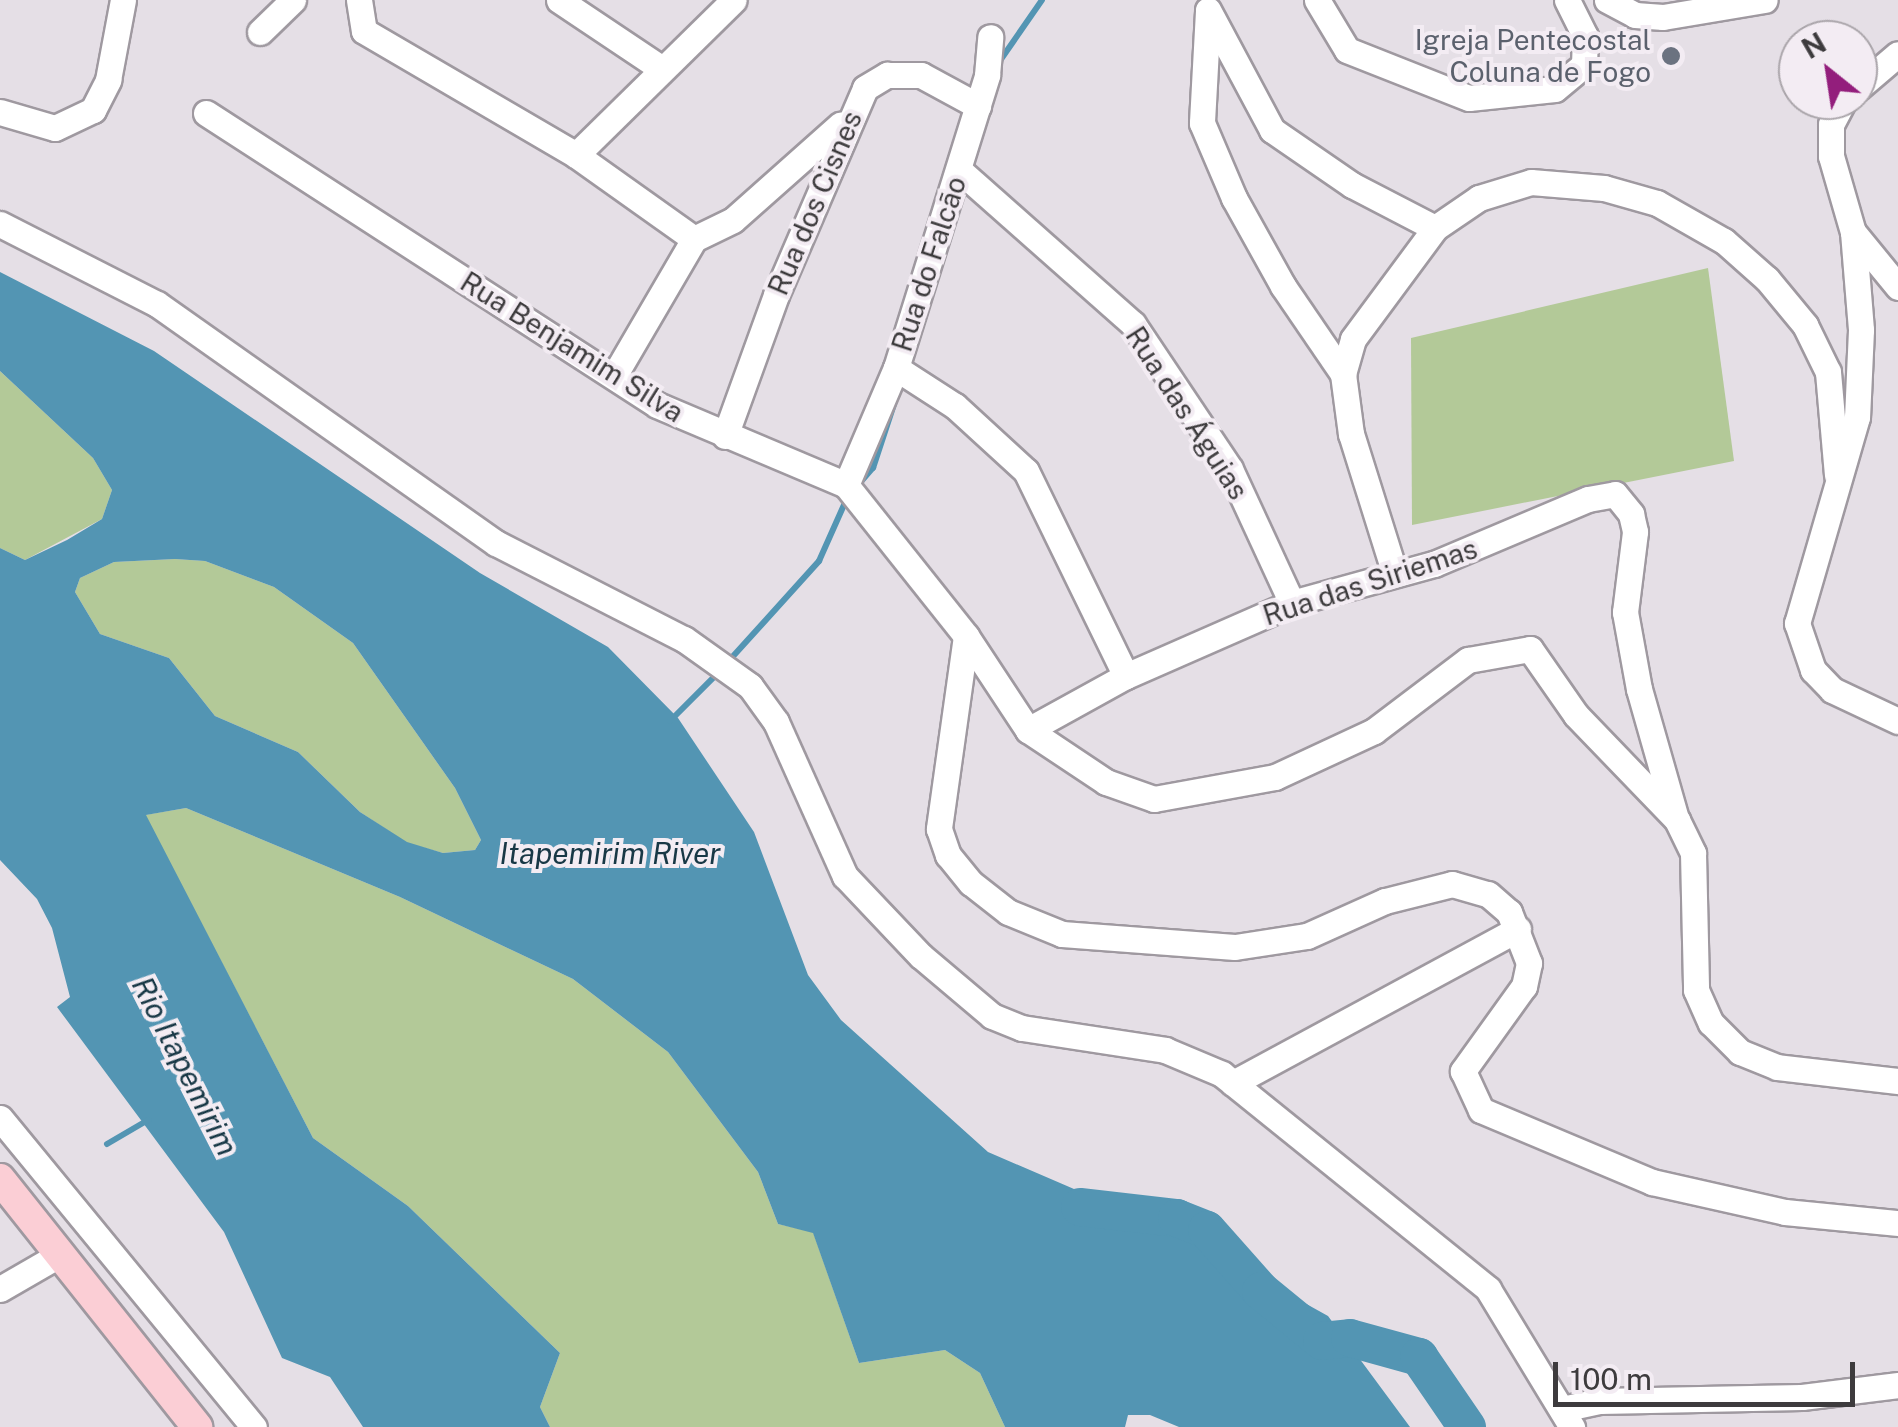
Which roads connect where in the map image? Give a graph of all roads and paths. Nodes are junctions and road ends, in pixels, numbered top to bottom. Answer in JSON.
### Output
{"nodes":[{"id":1,"x":123,"y":0,"type":"edge"},
{"id":2,"x":293,"y":0,"type":"edge"},
{"id":3,"x":359,"y":0,"type":"edge"},
{"id":4,"x":559,"y":0,"type":"edge"},
{"id":5,"x":734,"y":0,"type":"edge"},
{"id":6,"x":1317,"y":0,"type":"edge"},
{"id":7,"x":1567,"y":0,"type":"edge"},
{"id":8,"x":1607,"y":0,"type":"edge"},
{"id":9,"x":1764,"y":0,"type":"edge"},
{"id":10,"x":1208,"y":5,"type":"edge"},
{"id":11,"x":260,"y":32,"type":"dead end"},
{"id":12,"x":990,"y":37,"type":"dead end"},
{"id":13,"x":1898,"y":54,"type":"edge"},
{"id":14,"x":659,"y":67,"type":"junction"},
{"id":15,"x":1878,"y":71,"type":"edge"},
{"id":16,"x":978,"y":106,"type":"junction"},
{"id":17,"x":0,"y":112,"type":"edge"},
{"id":18,"x":852,"y":113,"type":"junction"},
{"id":19,"x":206,"y":114,"type":"dead end"},
{"id":20,"x":1833,"y":120,"type":"edge"},
{"id":21,"x":576,"y":155,"type":"junction"},
{"id":22,"x":959,"y":170,"type":"junction"},
{"id":23,"x":0,"y":224,"type":"edge"},
{"id":24,"x":1435,"y":228,"type":"junction"},
{"id":25,"x":1853,"y":232,"type":"junction"},
{"id":26,"x":694,"y":239,"type":"junction"},
{"id":27,"x":1898,"y":286,"type":"edge"},
{"id":28,"x":896,"y":368,"type":"junction"},
{"id":29,"x":1343,"y":374,"type":"junction"},
{"id":30,"x":614,"y":376,"type":"junction"},
{"id":31,"x":725,"y":436,"type":"junction"},
{"id":32,"x":1837,"y":475,"type":"junction"},
{"id":33,"x":846,"y":486,"type":"junction"},
{"id":34,"x":1394,"y":571,"type":"junction"},
{"id":35,"x":1292,"y":602,"type":"junction"},
{"id":36,"x":966,"y":636,"type":"junction"},
{"id":37,"x":1126,"y":676,"type":"junction"},
{"id":38,"x":1898,"y":720,"type":"edge"},
{"id":39,"x":1028,"y":730,"type":"junction"},
{"id":40,"x":1676,"y":820,"type":"junction"},
{"id":41,"x":1518,"y":929,"type":"junction"},
{"id":42,"x":1898,"y":1081,"type":"edge"},
{"id":43,"x":1233,"y":1083,"type":"junction"},
{"id":44,"x":0,"y":1118,"type":"edge"},
{"id":45,"x":0,"y":1179,"type":"edge"},
{"id":46,"x":1898,"y":1223,"type":"edge"},
{"id":47,"x":59,"y":1255,"type":"junction"},
{"id":48,"x":0,"y":1289,"type":"edge"},
{"id":49,"x":1898,"y":1385,"type":"edge"},
{"id":50,"x":1567,"y":1418,"type":"edge"},
{"id":51,"x":197,"y":1427,"type":"edge"},
{"id":52,"x":254,"y":1427,"type":"edge"}],
"edges":[{"from":1,"to":17,"type":"street"},
{"from":2,"to":11,"type":"street"},
{"from":3,"to":21,"type":"street"},
{"from":4,"to":14,"type":"street"},
{"from":5,"to":14,"type":"street"},
{"from":6,"to":7,"type":"street"},
{"from":8,"to":9,"type":"street"},
{"from":10,"to":24,"type":"street"},
{"from":10,"to":29,"type":"street"},
{"from":12,"to":16,"type":"street","name":"Rua do Falcão"},
{"from":13,"to":15,"type":"street"},
{"from":14,"to":21,"type":"street"},
{"from":16,"to":18,"type":"street","name":"Rua dos Cisnes"},
{"from":16,"to":22,"type":"street","name":"Rua do Falcão"},
{"from":18,"to":26,"type":"street"},
{"from":18,"to":31,"type":"street","name":"Rua dos Cisnes"},
{"from":19,"to":30,"type":"street","name":"Rua Benjamim Silva"},
{"from":20,"to":25,"type":"street"},
{"from":21,"to":26,"type":"street"},
{"from":22,"to":28,"type":"street","name":"Rua do Falcão"},
{"from":22,"to":35,"type":"street","name":"Rua das Águias"},
{"from":23,"to":43,"type":"street"},
{"from":24,"to":29,"type":"street"},
{"from":24,"to":32,"type":"street"},
{"from":25,"to":27,"type":"street"},
{"from":25,"to":32,"type":"street"},
{"from":26,"to":30,"type":"street"},
{"from":28,"to":33,"type":"street","name":"Rua do Falcão"},
{"from":28,"to":37,"type":"street"},
{"from":29,"to":34,"type":"street"},
{"from":30,"to":31,"type":"street","name":"Rua Benjamim Silva"},
{"from":31,"to":33,"type":"street","name":"Rua Benjamim Silva"},
{"from":32,"to":38,"type":"street"},
{"from":33,"to":36,"type":"street","name":"Rua Benjamim Silva"},
{"from":34,"to":35,"type":"street","name":"Rua das Siriemas"},
{"from":34,"to":40,"type":"street","name":"Rua das Siriemas"},
{"from":35,"to":37,"type":"street","name":"Rua das Siriemas"},
{"from":36,"to":39,"type":"street","name":"Rua Benjamim Silva"},
{"from":36,"to":41,"type":"street"},
{"from":37,"to":39,"type":"street","name":"Rua das Siriemas"},
{"from":39,"to":40,"type":"street"},
{"from":40,"to":42,"type":"street"},
{"from":41,"to":43,"type":"street"},
{"from":41,"to":46,"type":"street"},
{"from":43,"to":50,"type":"street"},
{"from":44,"to":52,"type":"street"},
{"from":45,"to":47,"type":"main road"},
{"from":47,"to":48,"type":"street"},
{"from":47,"to":51,"type":"main road"},
{"from":49,"to":50,"type":"street"}]}
